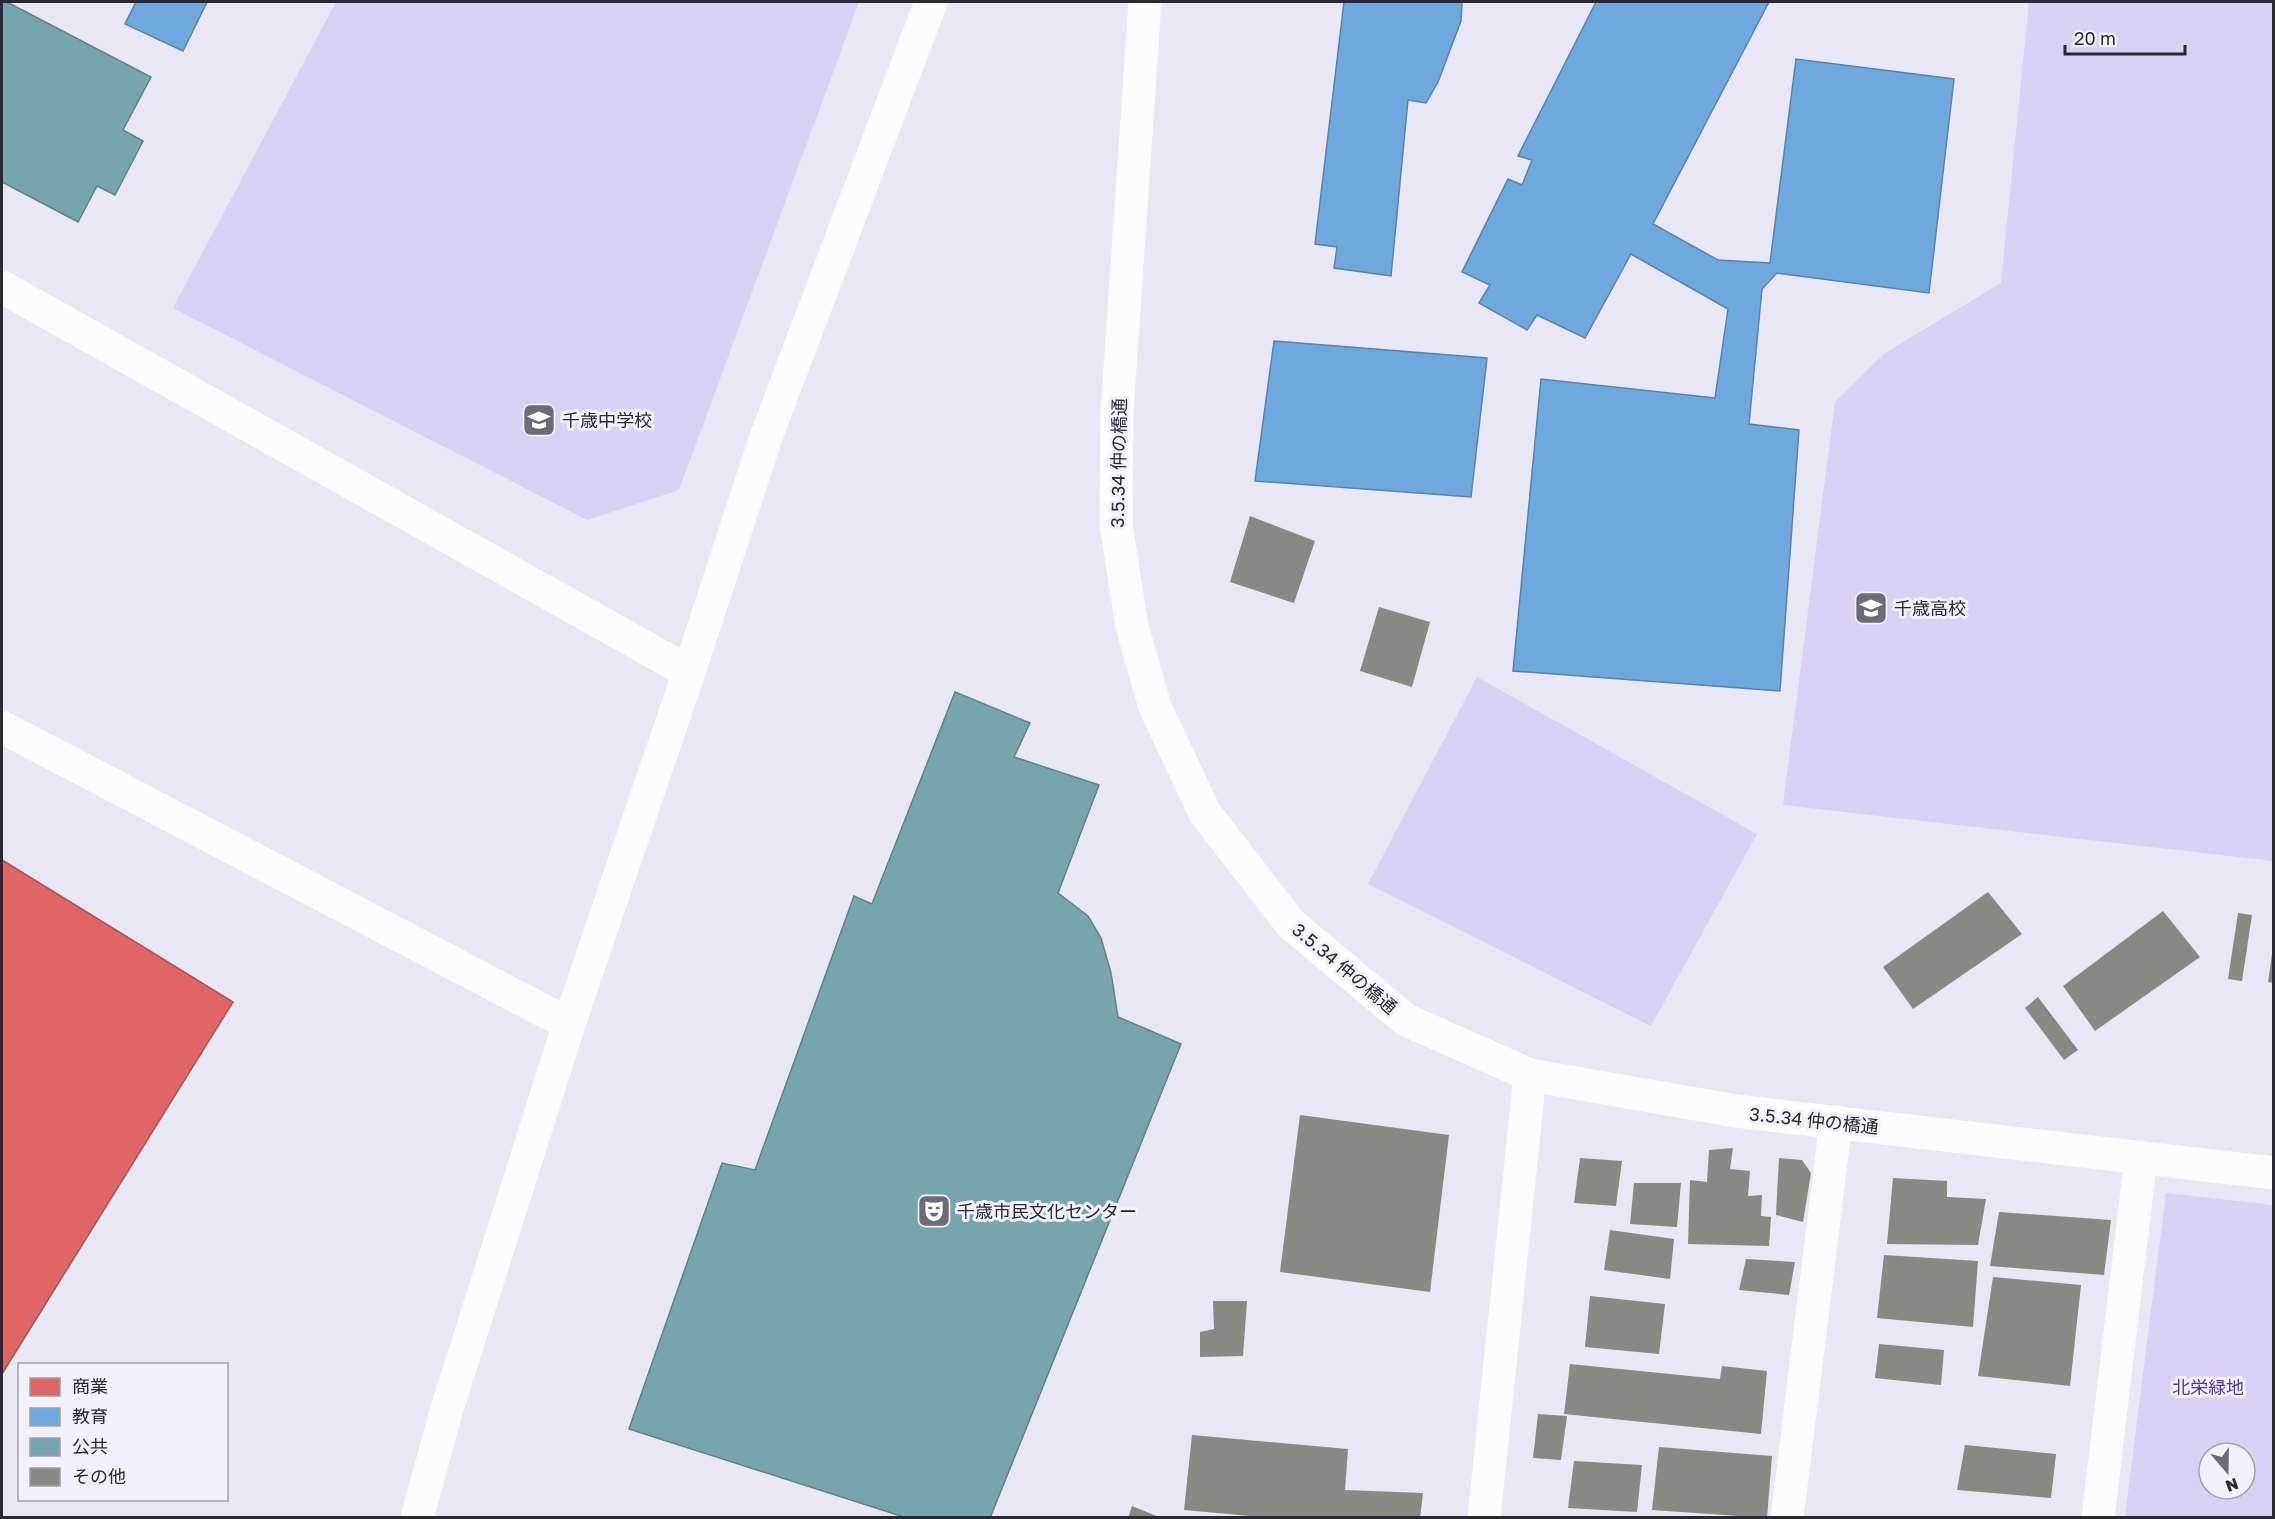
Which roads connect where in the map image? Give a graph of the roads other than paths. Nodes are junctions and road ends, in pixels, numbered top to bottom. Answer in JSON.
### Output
{"nodes":[{"id":1,"x":931,"y":2,"type":"edge"},
{"id":2,"x":1145,"y":2,"type":"edge"},
{"id":3,"x":2,"y":287,"type":"edge"},
{"id":4,"x":689,"y":672,"type":"junction"},
{"id":5,"x":2,"y":726,"type":"edge"},
{"id":6,"x":569,"y":1024,"type":"junction"},
{"id":7,"x":1530,"y":1075,"type":"junction"},
{"id":8,"x":1836,"y":1122,"type":"junction"},
{"id":9,"x":2141,"y":1157,"type":"junction"},
{"id":10,"x":2274,"y":1173,"type":"edge"},
{"id":11,"x":417,"y":1518,"type":"edge"},
{"id":12,"x":1484,"y":1518,"type":"edge"},
{"id":13,"x":1788,"y":1518,"type":"edge"},
{"id":14,"x":2098,"y":1518,"type":"edge"}],
"edges":[{"from":1,"to":4,"type":"street"},
{"from":2,"to":7,"type":"street","name":"3.5.34 仲の橋通"},
{"from":3,"to":4,"type":"street"},
{"from":4,"to":6,"type":"street"},
{"from":5,"to":6,"type":"street"},
{"from":6,"to":11,"type":"street"},
{"from":7,"to":8,"type":"street","name":"3.5.34 仲の橋通"},
{"from":7,"to":12,"type":"street"},
{"from":8,"to":9,"type":"street","name":"3.5.34 仲の橋通"},
{"from":8,"to":13,"type":"street"},
{"from":9,"to":10,"type":"street","name":"3.5.34 仲の橋通"},
{"from":9,"to":14,"type":"street"}]}
